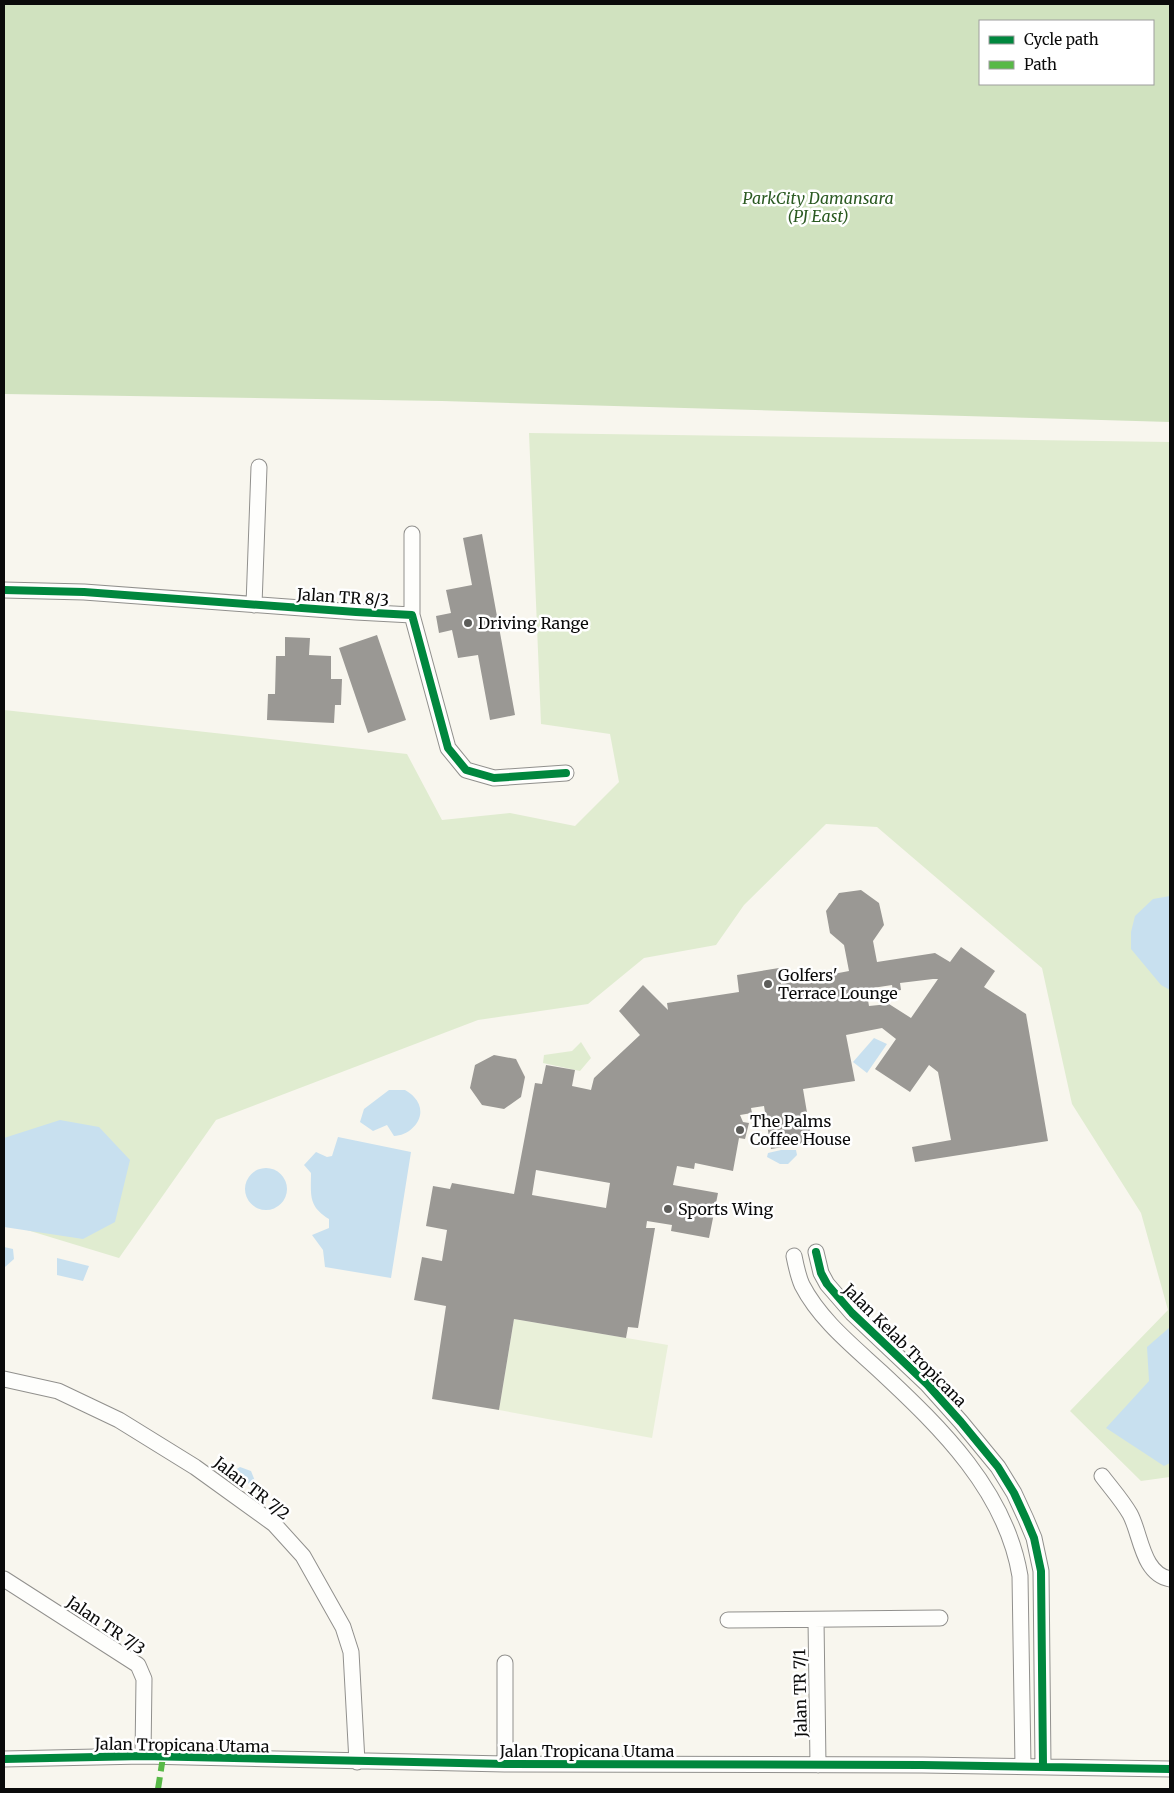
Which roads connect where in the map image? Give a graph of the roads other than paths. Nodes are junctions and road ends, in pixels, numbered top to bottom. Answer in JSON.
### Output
{"nodes":[{"id":1,"x":259,"y":467,"type":"dead end"},
{"id":2,"x":412,"y":534,"type":"dead end"},
{"id":3,"x":4,"y":590,"type":"edge"},
{"id":4,"x":254,"y":605,"type":"junction"},
{"id":5,"x":412,"y":615,"type":"junction"},
{"id":6,"x":566,"y":773,"type":"dead end"},
{"id":7,"x":816,"y":1252,"type":"dead end"},
{"id":8,"x":794,"y":1256,"type":"dead end"},
{"id":9,"x":4,"y":1379,"type":"edge"},
{"id":10,"x":1102,"y":1476,"type":"dead end"},
{"id":11,"x":4,"y":1579,"type":"edge"},
{"id":12,"x":1170,"y":1579,"type":"edge"},
{"id":13,"x":940,"y":1618,"type":"dead end"},
{"id":14,"x":728,"y":1620,"type":"dead end"},
{"id":15,"x":816,"y":1620,"type":"junction"},
{"id":16,"x":506,"y":1663,"type":"dead end"},
{"id":17,"x":144,"y":1756,"type":"junction"},
{"id":18,"x":4,"y":1759,"type":"edge"},
{"id":19,"x":357,"y":1762,"type":"junction"},
{"id":20,"x":506,"y":1764,"type":"junction"},
{"id":21,"x":818,"y":1765,"type":"junction"},
{"id":22,"x":1023,"y":1766,"type":"junction"},
{"id":23,"x":1044,"y":1766,"type":"junction"},
{"id":24,"x":1170,"y":1769,"type":"edge"}],
"edges":[{"from":1,"to":4,"type":"street"},
{"from":2,"to":5,"type":"street"},
{"from":3,"to":4,"type":"street","name":"Jalan TR 8/3"},
{"from":4,"to":5,"type":"street","name":"Jalan TR 8/3"},
{"from":5,"to":6,"type":"street"},
{"from":7,"to":23,"type":"street","name":"Jalan Kelab Tropicana"},
{"from":8,"to":22,"type":"street"},
{"from":9,"to":19,"type":"street","name":"Jalan TR 7/2"},
{"from":10,"to":12,"type":"street"},
{"from":11,"to":17,"type":"street","name":"Jalan TR 7/3"},
{"from":13,"to":15,"type":"street"},
{"from":14,"to":15,"type":"street"},
{"from":15,"to":21,"type":"street","name":"Jalan TR 7/1"},
{"from":16,"to":20,"type":"street"},
{"from":17,"to":18,"type":"street","name":"Jalan Tropicana Utama"},
{"from":17,"to":19,"type":"street","name":"Jalan Tropicana Utama"},
{"from":19,"to":20,"type":"street","name":"Jalan Tropicana Utama"},
{"from":20,"to":21,"type":"street","name":"Jalan Tropicana Utama"},
{"from":21,"to":22,"type":"street","name":"Jalan Tropicana Utama"},
{"from":22,"to":23,"type":"street","name":"Jalan Tropicana Utama"},
{"from":23,"to":24,"type":"street","name":"Jalan Tropicana Utama"}]}
